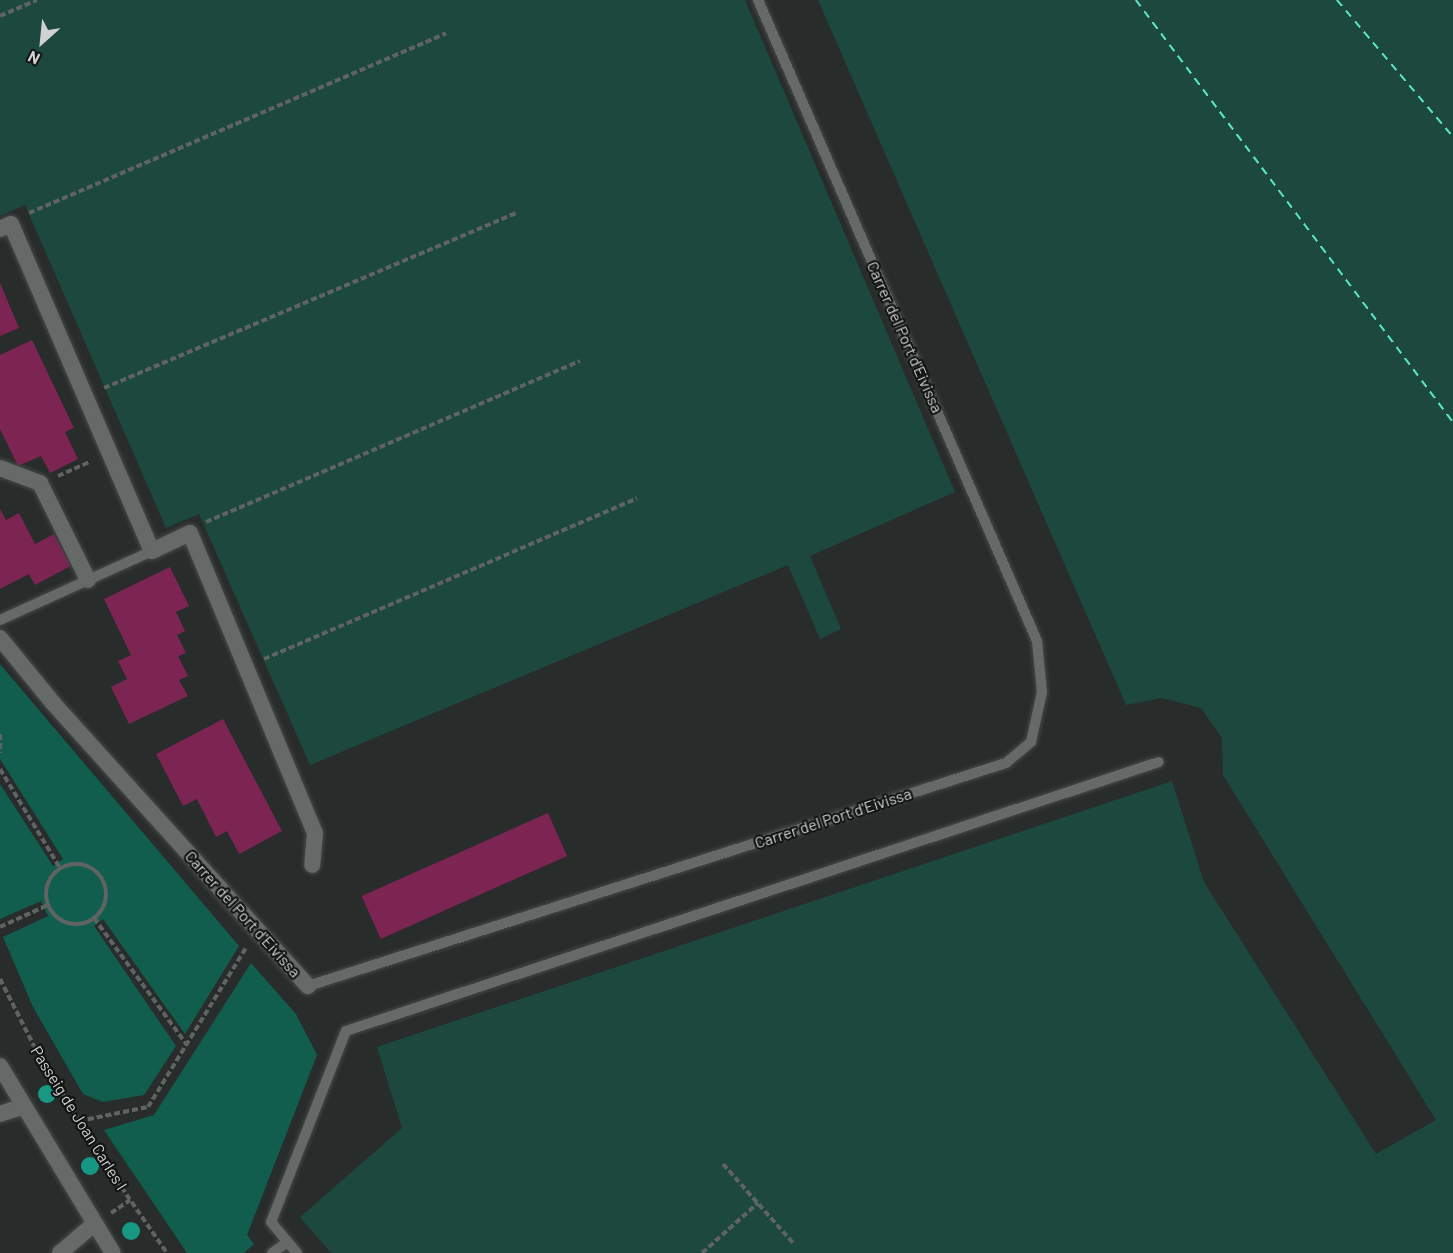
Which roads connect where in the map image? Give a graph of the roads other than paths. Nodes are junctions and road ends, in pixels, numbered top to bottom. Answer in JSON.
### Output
{"nodes":[{"id":1,"x":758,"y":0,"type":"edge"},
{"id":2,"x":0,"y":229,"type":"edge"},
{"id":3,"x":0,"y":468,"type":"edge"},
{"id":4,"x":153,"y":551,"type":"junction"},
{"id":5,"x":88,"y":580,"type":"junction"},
{"id":6,"x":0,"y":620,"type":"edge"},
{"id":7,"x":0,"y":639,"type":"edge"},
{"id":8,"x":1160,"y":762,"type":"dead end"},
{"id":9,"x":312,"y":865,"type":"dead end"},
{"id":10,"x":308,"y":986,"type":"joint"},
{"id":11,"x":0,"y":1066,"type":"edge"},
{"id":12,"x":22,"y":1107,"type":"junction"},
{"id":13,"x":0,"y":1114,"type":"edge"},
{"id":14,"x":94,"y":1224,"type":"junction"},
{"id":15,"x":288,"y":1242,"type":"junction"},
{"id":16,"x":60,"y":1253,"type":"edge"},
{"id":17,"x":113,"y":1253,"type":"edge"},
{"id":18,"x":272,"y":1253,"type":"edge"},
{"id":19,"x":297,"y":1253,"type":"edge"}],
"edges":[{"from":1,"to":10,"type":"lane","name":"Carrer del Port d'Eivissa"},
{"from":2,"to":4,"type":"street"},
{"from":3,"to":5,"type":"street"},
{"from":4,"to":5,"type":"lane"},
{"from":4,"to":9,"type":"street"},
{"from":5,"to":6,"type":"lane"},
{"from":7,"to":10,"type":"street","name":"Carrer del Port d'Eivissa"},
{"from":8,"to":15,"type":"lane"},
{"from":11,"to":12,"type":"street"},
{"from":12,"to":13,"type":"street"},
{"from":12,"to":14,"type":"street"},
{"from":14,"to":16,"type":"street"},
{"from":14,"to":17,"type":"street"},
{"from":15,"to":18,"type":"lane"},
{"from":15,"to":19,"type":"lane"}]}
